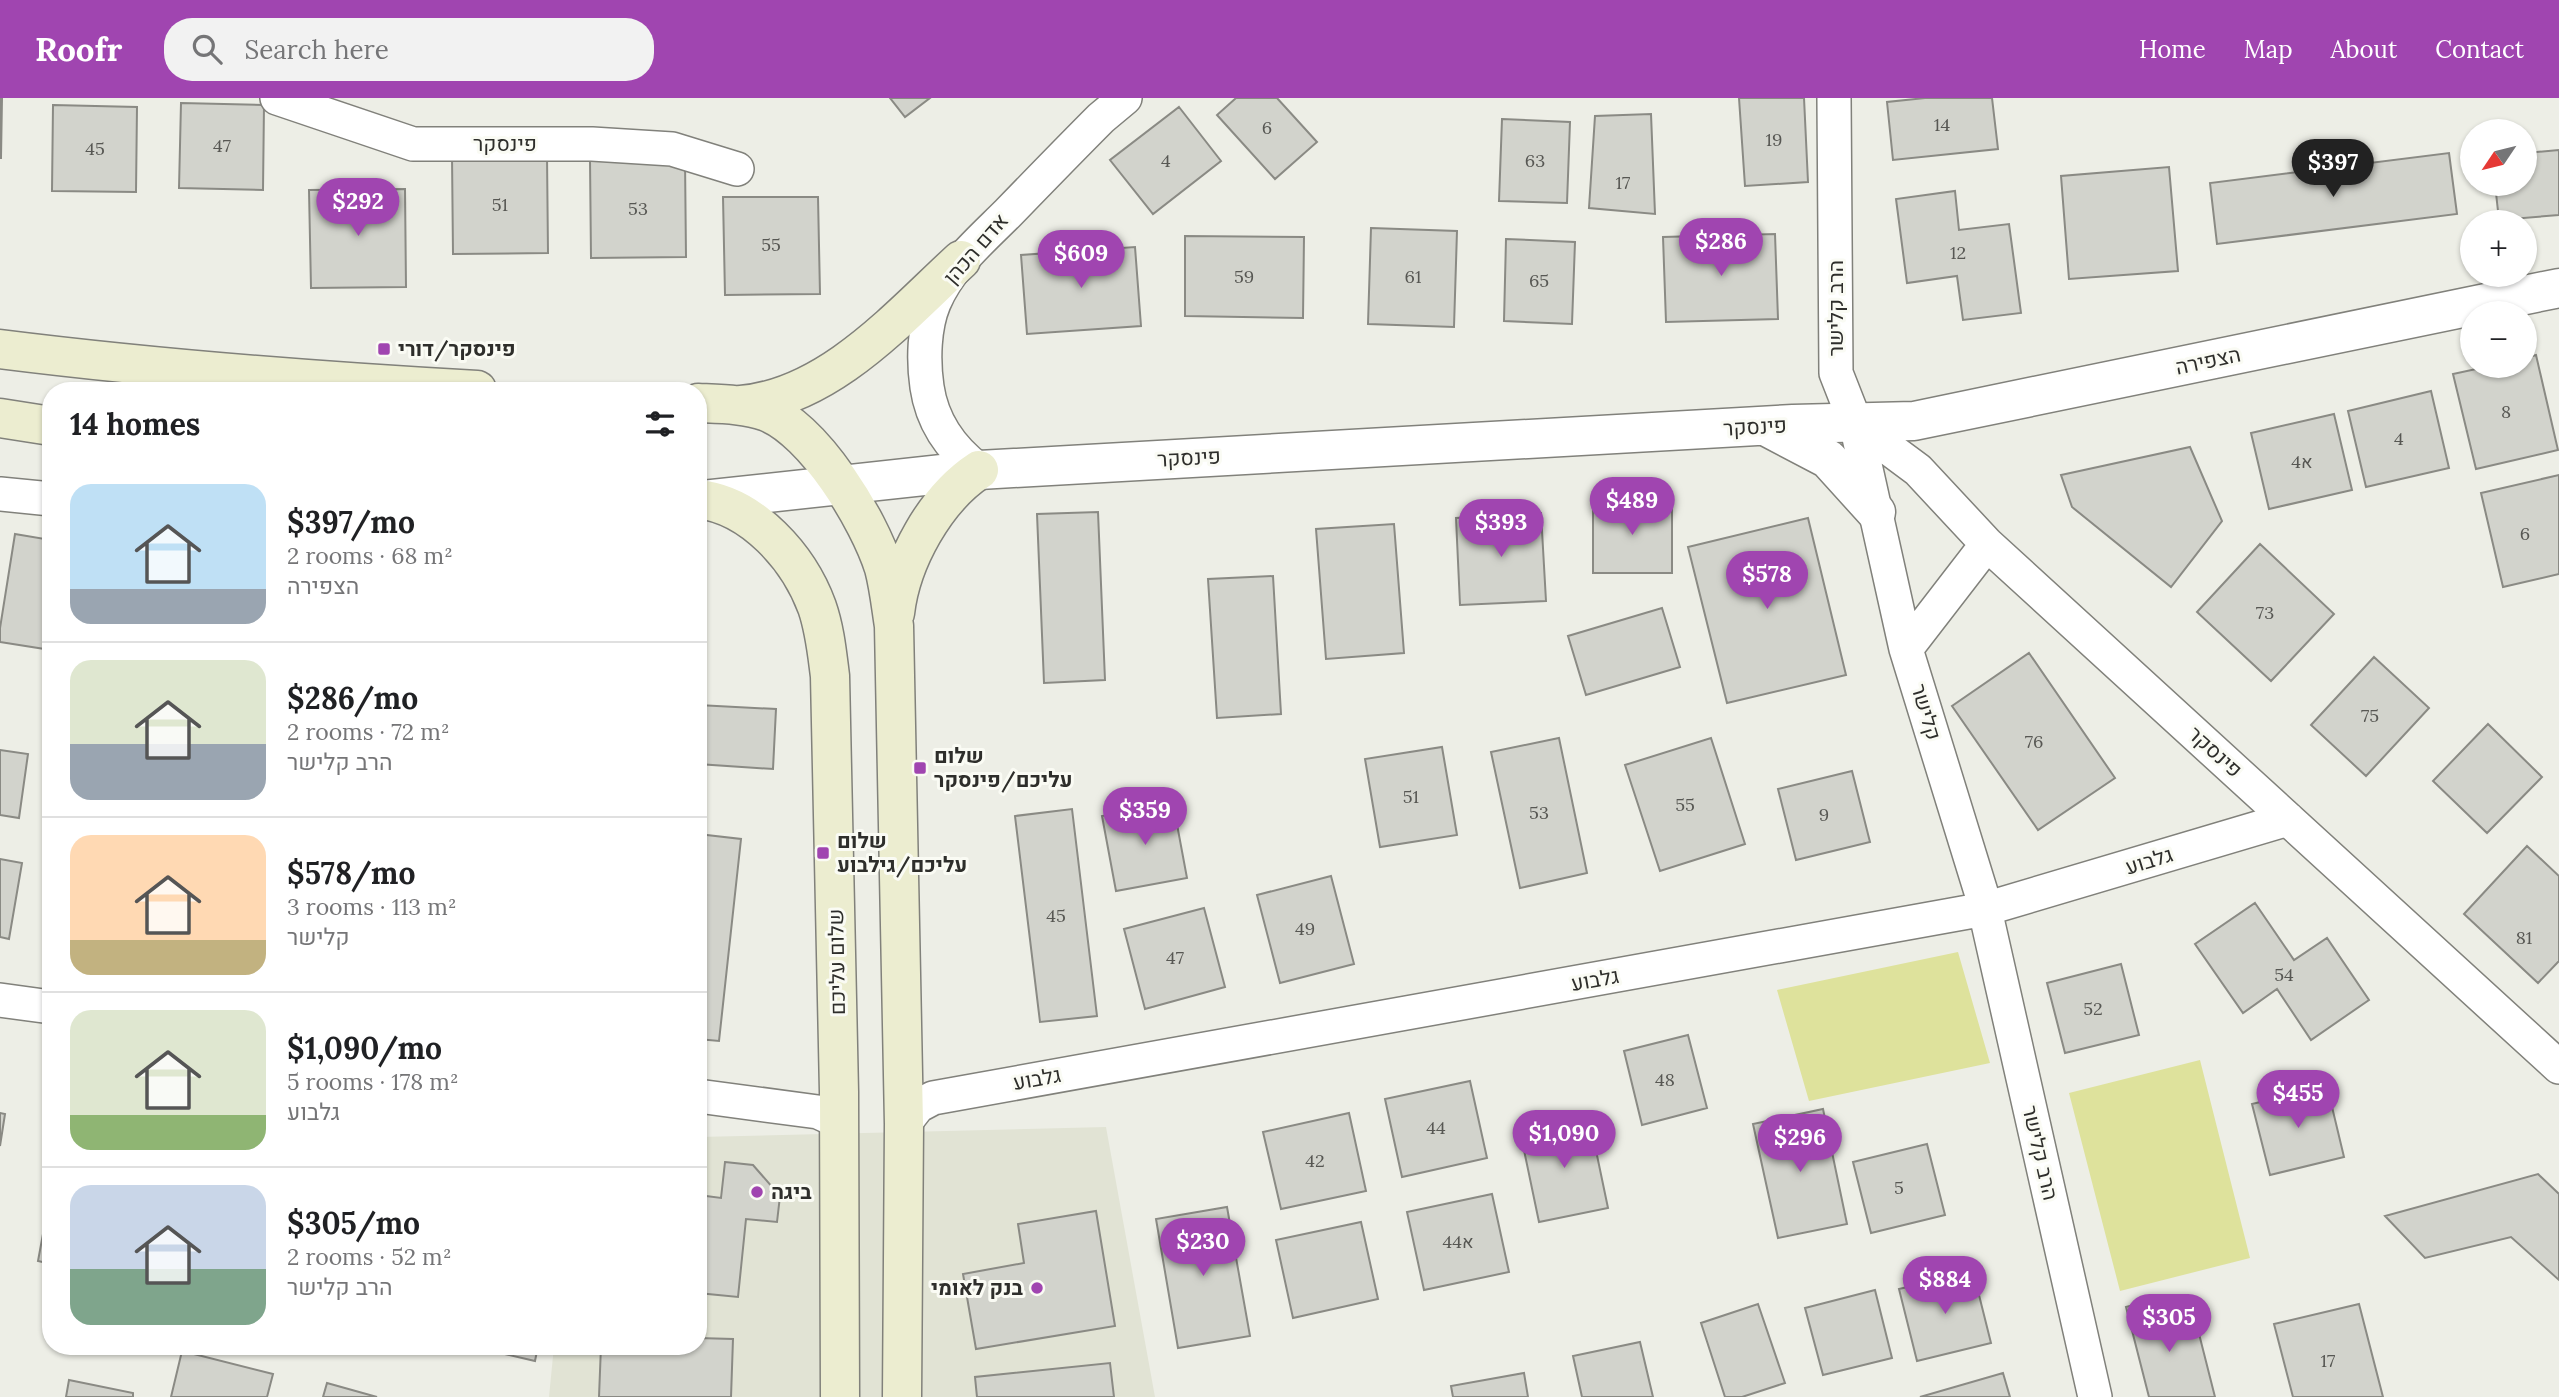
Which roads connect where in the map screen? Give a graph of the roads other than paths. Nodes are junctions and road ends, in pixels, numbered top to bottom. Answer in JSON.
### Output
{"nodes":[{"id":1,"x":277,"y":98,"type":"edge"},
{"id":2,"x":1125,"y":98,"type":"edge"},
{"id":3,"x":1834,"y":98,"type":"edge"},
{"id":4,"x":737,"y":169,"type":"dead end"},
{"id":5,"x":961,"y":260,"type":"junction"},
{"id":6,"x":2559,"y":288,"type":"edge"},
{"id":7,"x":0,"y":349,"type":"edge"},
{"id":8,"x":339,"y":382,"type":"edge"},
{"id":9,"x":707,"y":403,"type":"edge"},
{"id":10,"x":741,"y":405,"type":"junction"},
{"id":11,"x":0,"y":418,"type":"edge"},
{"id":12,"x":1856,"y":424,"type":"junction"},
{"id":13,"x":42,"y":425,"type":"edge"},
{"id":14,"x":1764,"y":426,"type":"junction"},
{"id":15,"x":979,"y":470,"type":"junction"},
{"id":16,"x":841,"y":484,"type":"junction"},
{"id":17,"x":0,"y":495,"type":"edge"},
{"id":18,"x":42,"y":498,"type":"edge"},
{"id":19,"x":707,"y":499,"type":"edge"},
{"id":20,"x":707,"y":502,"type":"edge"},
{"id":21,"x":1876,"y":512,"type":"junction"},
{"id":22,"x":1987,"y":544,"type":"junction"},
{"id":23,"x":894,"y":626,"type":"junction"},
{"id":24,"x":1906,"y":649,"type":"junction"},
{"id":25,"x":2288,"y":819,"type":"junction"},
{"id":26,"x":1986,"y":909,"type":"junction"},
{"id":27,"x":0,"y":1000,"type":"edge"},
{"id":28,"x":42,"y":1006,"type":"edge"},
{"id":29,"x":2559,"y":1067,"type":"edge"},
{"id":30,"x":707,"y":1097,"type":"edge"},
{"id":31,"x":904,"y":1124,"type":"junction"},
{"id":32,"x":838,"y":1127,"type":"junction"},
{"id":33,"x":840,"y":1397,"type":"edge"},
{"id":34,"x":902,"y":1397,"type":"edge"},
{"id":35,"x":2095,"y":1397,"type":"edge"}],
"edges":[{"from":1,"to":4,"type":"street","name":"פינסקר"},
{"from":2,"to":5,"type":"street","name":"אדם הכהן"},
{"from":3,"to":12,"type":"street","name":"הרב קלישר"},
{"from":5,"to":10,"type":"main road"},
{"from":5,"to":15,"type":"street","name":"אדם הכהן"},
{"from":6,"to":12,"type":"street","name":"הצפירה"},
{"from":7,"to":8,"type":"main road"},
{"from":9,"to":10,"type":"main road"},
{"from":10,"to":16,"type":"main road"},
{"from":11,"to":13,"type":"main road"},
{"from":12,"to":14,"type":"street","name":"פינסקר"},
{"from":12,"to":21,"type":"street","name":"הרב קלישר"},
{"from":12,"to":22,"type":"street","name":"פינסקר"},
{"from":14,"to":15,"type":"street","name":"פינסקר"},
{"from":14,"to":21,"type":"street"},
{"from":15,"to":16,"type":"street","name":"פינסקר"},
{"from":15,"to":23,"type":"main road"},
{"from":16,"to":19,"type":"street","name":"פינסקר"},
{"from":16,"to":23,"type":"main road"},
{"from":17,"to":18,"type":"street"},
{"from":20,"to":32,"type":"main road","name":"שלום עליכם"},
{"from":21,"to":24,"type":"street","name":"קלישר"},
{"from":22,"to":24,"type":"street"},
{"from":22,"to":25,"type":"street","name":"פינסקר"},
{"from":23,"to":31,"type":"main road"},
{"from":24,"to":26,"type":"street","name":"קלישר"},
{"from":25,"to":26,"type":"street","name":"גלבוע"},
{"from":25,"to":29,"type":"street","name":"פינסקר"},
{"from":26,"to":31,"type":"street","name":"גלבוע"},
{"from":26,"to":35,"type":"street","name":"הרב קלישר"},
{"from":27,"to":28,"type":"street"},
{"from":30,"to":32,"type":"street"},
{"from":31,"to":34,"type":"main road"},
{"from":32,"to":33,"type":"main road","name":"שלום עליכם"}]}
